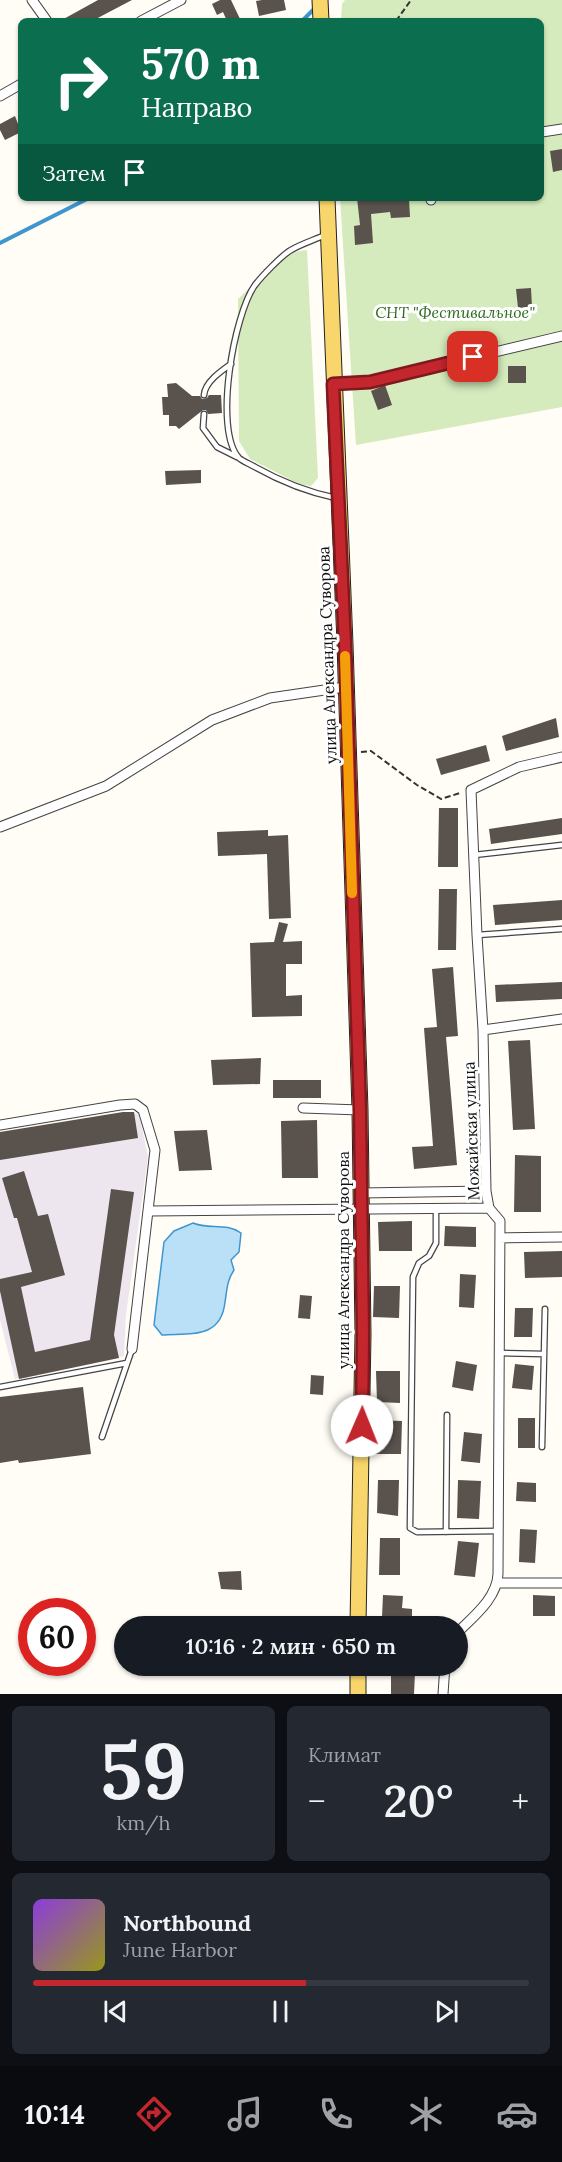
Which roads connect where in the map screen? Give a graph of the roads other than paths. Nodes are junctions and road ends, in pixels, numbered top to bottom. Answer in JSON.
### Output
{"nodes":[{"id":1,"x":32,"y":0,"type":"edge"},
{"id":2,"x":181,"y":0,"type":"edge"},
{"id":3,"x":320,"y":0,"type":"edge"},
{"id":4,"x":45,"y":18,"type":"edge"},
{"id":5,"x":147,"y":18,"type":"edge"},
{"id":6,"x":321,"y":18,"type":"edge"},
{"id":7,"x":18,"y":86,"type":"edge"},
{"id":8,"x":0,"y":96,"type":"edge"},
{"id":9,"x":562,"y":129,"type":"edge"},
{"id":10,"x":544,"y":132,"type":"edge"},
{"id":11,"x":327,"y":201,"type":"edge"},
{"id":12,"x":327,"y":234,"type":"junction"},
{"id":13,"x":562,"y":336,"type":"edge"},
{"id":14,"x":231,"y":364,"type":"junction"},
{"id":15,"x":333,"y":384,"type":"junction"},
{"id":16,"x":204,"y":395,"type":"dead end"},
{"id":17,"x":204,"y":414,"type":"dead end"},
{"id":18,"x":238,"y":457,"type":"junction"},
{"id":19,"x":338,"y":499,"type":"junction"},
{"id":20,"x":345,"y":687,"type":"junction"},
{"id":21,"x":562,"y":757,"type":"edge"},
{"id":22,"x":0,"y":827,"type":"edge"},
{"id":23,"x":562,"y":845,"type":"edge"},
{"id":24,"x":474,"y":855,"type":"junction"},
{"id":25,"x":562,"y":929,"type":"edge"},
{"id":26,"x":477,"y":935,"type":"junction"},
{"id":27,"x":562,"y":1019,"type":"edge"},
{"id":28,"x":483,"y":1030,"type":"junction"},
{"id":29,"x":303,"y":1108,"type":"dead end"},
{"id":30,"x":360,"y":1110,"type":"junction"},
{"id":31,"x":0,"y":1125,"type":"edge"},
{"id":32,"x":486,"y":1191,"type":"junction"},
{"id":33,"x":361,"y":1192,"type":"junction"},
{"id":34,"x":436,"y":1208,"type":"junction"},
{"id":35,"x":489,"y":1208,"type":"junction"},
{"id":36,"x":362,"y":1209,"type":"junction"},
{"id":37,"x":149,"y":1211,"type":"junction"},
{"id":38,"x":562,"y":1237,"type":"edge"},
{"id":39,"x":500,"y":1238,"type":"junction"},
{"id":40,"x":545,"y":1309,"type":"dead end"},
{"id":41,"x":132,"y":1349,"type":"joint"},
{"id":42,"x":499,"y":1353,"type":"junction"},
{"id":43,"x":544,"y":1354,"type":"junction"},
{"id":44,"x":127,"y":1363,"type":"junction"},
{"id":45,"x":0,"y":1388,"type":"edge"},
{"id":46,"x":447,"y":1415,"type":"dead end"},
{"id":47,"x":102,"y":1437,"type":"dead end"},
{"id":48,"x":542,"y":1447,"type":"dead end"},
{"id":49,"x":498,"y":1531,"type":"junction"},
{"id":50,"x":446,"y":1532,"type":"junction"},
{"id":51,"x":498,"y":1583,"type":"junction"},
{"id":52,"x":562,"y":1583,"type":"edge"},
{"id":53,"x":358,"y":1616,"type":"edge"},
{"id":54,"x":468,"y":1623,"type":"edge"},
{"id":55,"x":358,"y":1676,"type":"edge"},
{"id":56,"x":444,"y":1676,"type":"edge"},
{"id":57,"x":358,"y":1694,"type":"edge"},
{"id":58,"x":443,"y":1694,"type":"edge"}],
"edges":[{"from":1,"to":4,"type":"street"},
{"from":2,"to":5,"type":"street"},
{"from":3,"to":6,"type":"main road"},
{"from":7,"to":8,"type":"street"},
{"from":9,"to":10,"type":"street"},
{"from":11,"to":12,"type":"main road","name":"улица Александра Суворова"},
{"from":12,"to":14,"type":"lane"},
{"from":12,"to":15,"type":"main road","name":"улица Александра Суворова"},
{"from":13,"to":15,"type":"street"},
{"from":14,"to":16,"type":"lane"},
{"from":14,"to":18,"type":"lane"},
{"from":15,"to":19,"type":"main road","name":"улица Александра Суворова"},
{"from":17,"to":18,"type":"lane"},
{"from":18,"to":19,"type":"lane"},
{"from":19,"to":20,"type":"main road","name":"улица Александра Суворова"},
{"from":20,"to":22,"type":"street"},
{"from":20,"to":30,"type":"main road","name":"улица Александра Суворова"},
{"from":21,"to":24,"type":"street","name":"Можайская улица"},
{"from":23,"to":24,"type":"lane"},
{"from":24,"to":26,"type":"street","name":"Можайская улица"},
{"from":25,"to":26,"type":"lane"},
{"from":26,"to":28,"type":"street","name":"Можайская улица"},
{"from":27,"to":28,"type":"street"},
{"from":28,"to":32,"type":"street","name":"Можайская улица"},
{"from":29,"to":30,"type":"street"},
{"from":30,"to":33,"type":"main road","name":"улица Александра Суворова"},
{"from":31,"to":37,"type":"street"},
{"from":32,"to":33,"type":"street"},
{"from":32,"to":35,"type":"street","name":"Можайская улица"},
{"from":33,"to":36,"type":"main road","name":"улица Александра Суворова"},
{"from":34,"to":35,"type":"street"},
{"from":34,"to":36,"type":"street"},
{"from":34,"to":50,"type":"lane"},
{"from":35,"to":39,"type":"street","name":"Можайская улица"},
{"from":36,"to":37,"type":"street"},
{"from":36,"to":53,"type":"main road","name":"улица Александра Суворова"},
{"from":37,"to":41,"type":"street"},
{"from":38,"to":39,"type":"street"},
{"from":39,"to":42,"type":"street","name":"Можайская улица"},
{"from":40,"to":43,"type":"lane"},
{"from":41,"to":44,"type":"lane"},
{"from":42,"to":43,"type":"lane"},
{"from":42,"to":49,"type":"street","name":"Можайская улица"},
{"from":43,"to":48,"type":"lane"},
{"from":44,"to":45,"type":"lane"},
{"from":44,"to":47,"type":"lane"},
{"from":46,"to":50,"type":"lane"},
{"from":49,"to":50,"type":"lane"},
{"from":49,"to":51,"type":"street","name":"Можайская улица"},
{"from":51,"to":52,"type":"street"},
{"from":51,"to":54,"type":"street"},
{"from":55,"to":57,"type":"main road"},
{"from":56,"to":58,"type":"street"}]}
